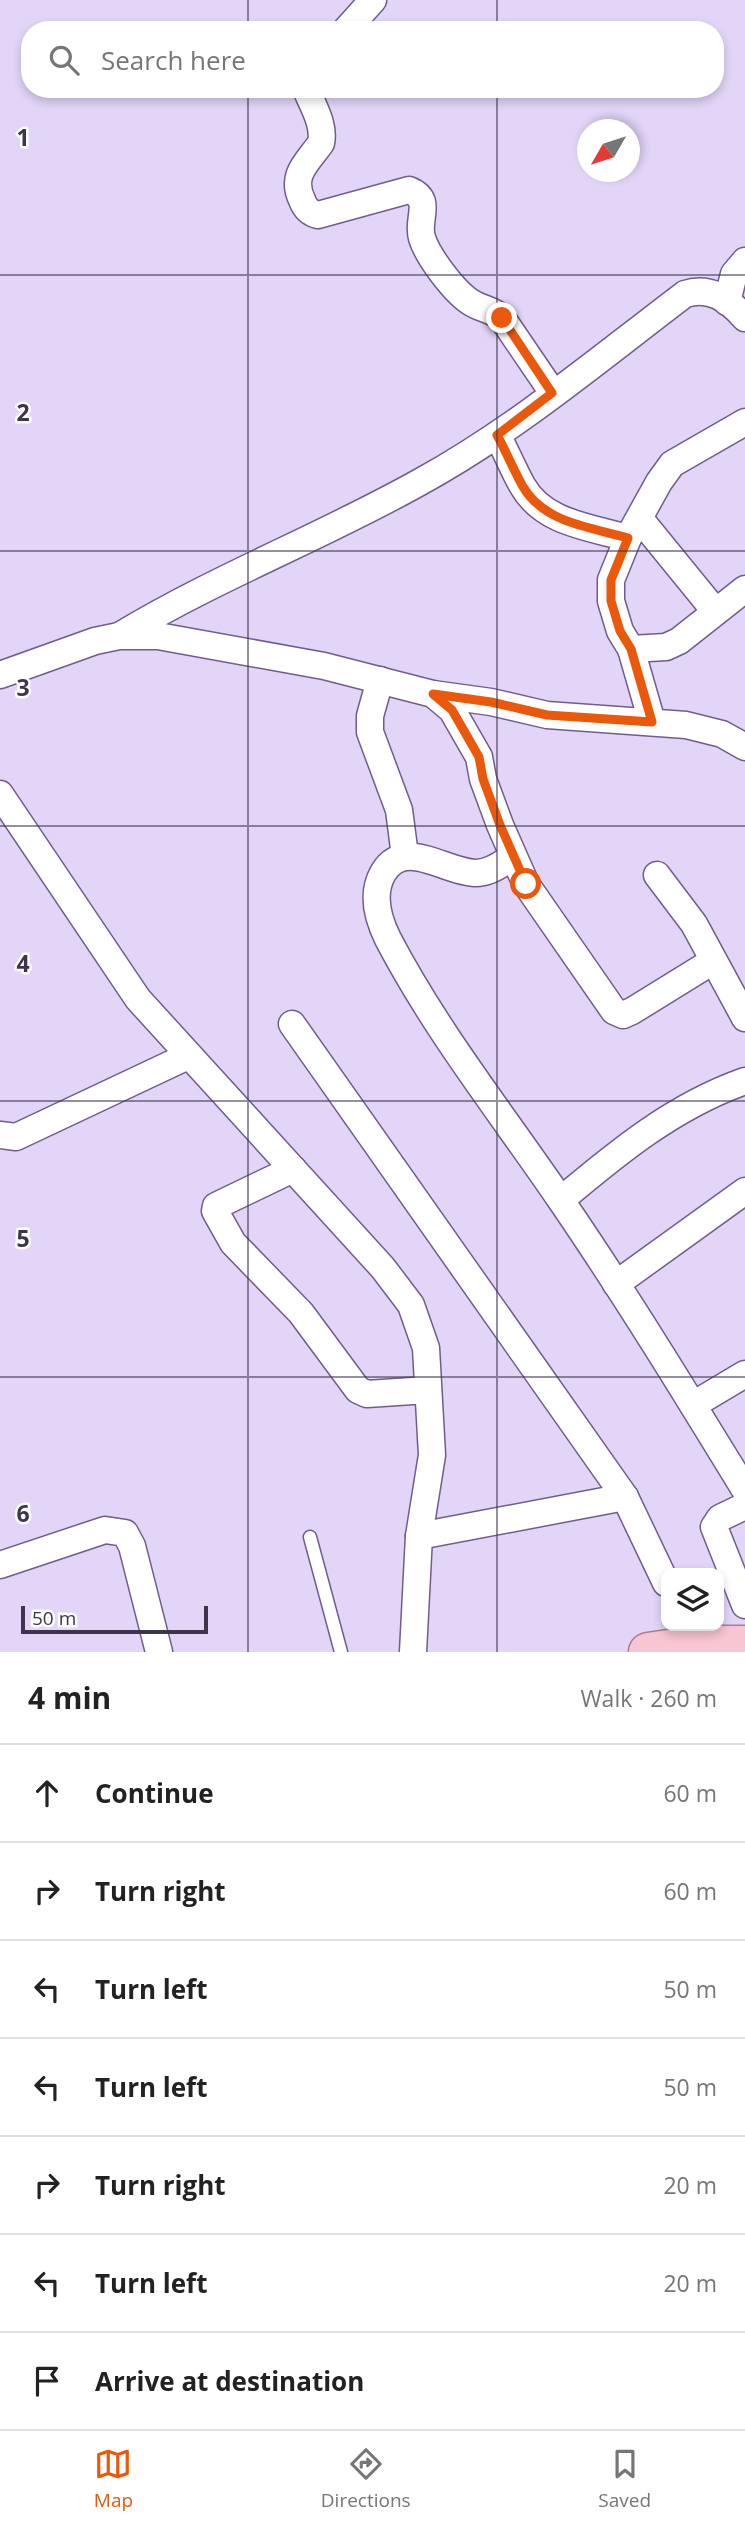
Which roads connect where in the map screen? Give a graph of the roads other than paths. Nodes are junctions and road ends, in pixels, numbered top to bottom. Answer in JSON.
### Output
{"nodes":[{"id":1,"x":373,"y":0,"type":"edge"},
{"id":2,"x":353,"y":21,"type":"edge"},
{"id":3,"x":310,"y":98,"type":"edge"},
{"id":4,"x":745,"y":261,"type":"edge"},
{"id":5,"x":736,"y":310,"type":"edge"},
{"id":6,"x":552,"y":393,"type":"junction"},
{"id":7,"x":745,"y":422,"type":"edge"},
{"id":8,"x":497,"y":435,"type":"junction"},
{"id":9,"x":634,"y":528,"type":"junction"},
{"id":10,"x":745,"y":589,"type":"edge"},
{"id":11,"x":715,"y":611,"type":"junction"},
{"id":12,"x":119,"y":636,"type":"junction"},
{"id":13,"x":631,"y":649,"type":"junction"},
{"id":14,"x":0,"y":675,"type":"edge"},
{"id":15,"x":380,"y":680,"type":"junction"},
{"id":16,"x":433,"y":694,"type":"junction"},
{"id":17,"x":652,"y":722,"type":"junction"},
{"id":18,"x":745,"y":747,"type":"edge"},
{"id":19,"x":0,"y":794,"type":"edge"},
{"id":20,"x":405,"y":856,"type":"junction"},
{"id":21,"x":513,"y":857,"type":"junction"},
{"id":22,"x":657,"y":875,"type":"dead end"},
{"id":23,"x":713,"y":961,"type":"junction"},
{"id":24,"x":745,"y":1018,"type":"edge"},
{"id":25,"x":292,"y":1024,"type":"dead end"},
{"id":26,"x":188,"y":1056,"type":"junction"},
{"id":27,"x":745,"y":1081,"type":"edge"},
{"id":28,"x":0,"y":1135,"type":"edge"},
{"id":29,"x":293,"y":1169,"type":"junction"},
{"id":30,"x":745,"y":1191,"type":"edge"},
{"id":31,"x":561,"y":1200,"type":"junction"},
{"id":32,"x":616,"y":1284,"type":"junction"},
{"id":33,"x":745,"y":1374,"type":"edge"},
{"id":34,"x":428,"y":1390,"type":"junction"},
{"id":35,"x":693,"y":1405,"type":"junction"},
{"id":36,"x":745,"y":1490,"type":"edge"},
{"id":37,"x":625,"y":1497,"type":"junction"},
{"id":38,"x":745,"y":1506,"type":"edge"},
{"id":39,"x":419,"y":1536,"type":"junction"},
{"id":40,"x":310,"y":1537,"type":"dead end"},
{"id":41,"x":0,"y":1565,"type":"edge"},
{"id":42,"x":661,"y":1573,"type":"edge"},
{"id":43,"x":745,"y":1605,"type":"edge"},
{"id":44,"x":716,"y":1643,"type":"edge"},
{"id":45,"x":159,"y":1652,"type":"edge"},
{"id":46,"x":341,"y":1652,"type":"edge"},
{"id":47,"x":413,"y":1652,"type":"edge"},
{"id":48,"x":648,"y":1652,"type":"edge"}],
"edges":[{"from":1,"to":2,"type":"street"},
{"from":3,"to":6,"type":"street"},
{"from":4,"to":5,"type":"street"},
{"from":5,"to":6,"type":"street"},
{"from":6,"to":8,"type":"street"},
{"from":7,"to":9,"type":"street"},
{"from":8,"to":9,"type":"street"},
{"from":8,"to":12,"type":"street"},
{"from":9,"to":11,"type":"street"},
{"from":9,"to":13,"type":"street"},
{"from":10,"to":11,"type":"street"},
{"from":11,"to":13,"type":"street"},
{"from":12,"to":14,"type":"street"},
{"from":12,"to":15,"type":"street"},
{"from":13,"to":17,"type":"street"},
{"from":15,"to":16,"type":"street"},
{"from":15,"to":20,"type":"street"},
{"from":16,"to":17,"type":"street"},
{"from":16,"to":21,"type":"street"},
{"from":17,"to":18,"type":"street"},
{"from":19,"to":26,"type":"street"},
{"from":20,"to":21,"type":"street"},
{"from":20,"to":31,"type":"street"},
{"from":21,"to":23,"type":"street"},
{"from":22,"to":23,"type":"street"},
{"from":23,"to":24,"type":"street"},
{"from":25,"to":37,"type":"street"},
{"from":26,"to":28,"type":"street"},
{"from":26,"to":29,"type":"street"},
{"from":27,"to":31,"type":"street"},
{"from":29,"to":34,"type":"street"},
{"from":29,"to":34,"type":"street"},
{"from":30,"to":32,"type":"street"},
{"from":31,"to":32,"type":"street"},
{"from":32,"to":35,"type":"street"},
{"from":33,"to":35,"type":"street"},
{"from":34,"to":39,"type":"street"},
{"from":35,"to":36,"type":"street"},
{"from":37,"to":39,"type":"street"},
{"from":37,"to":42,"type":"street"},
{"from":38,"to":43,"type":"street"},
{"from":39,"to":47,"type":"street"},
{"from":40,"to":46,"type":"lane"},
{"from":41,"to":45,"type":"street"},
{"from":44,"to":48,"type":"main road"}]}
